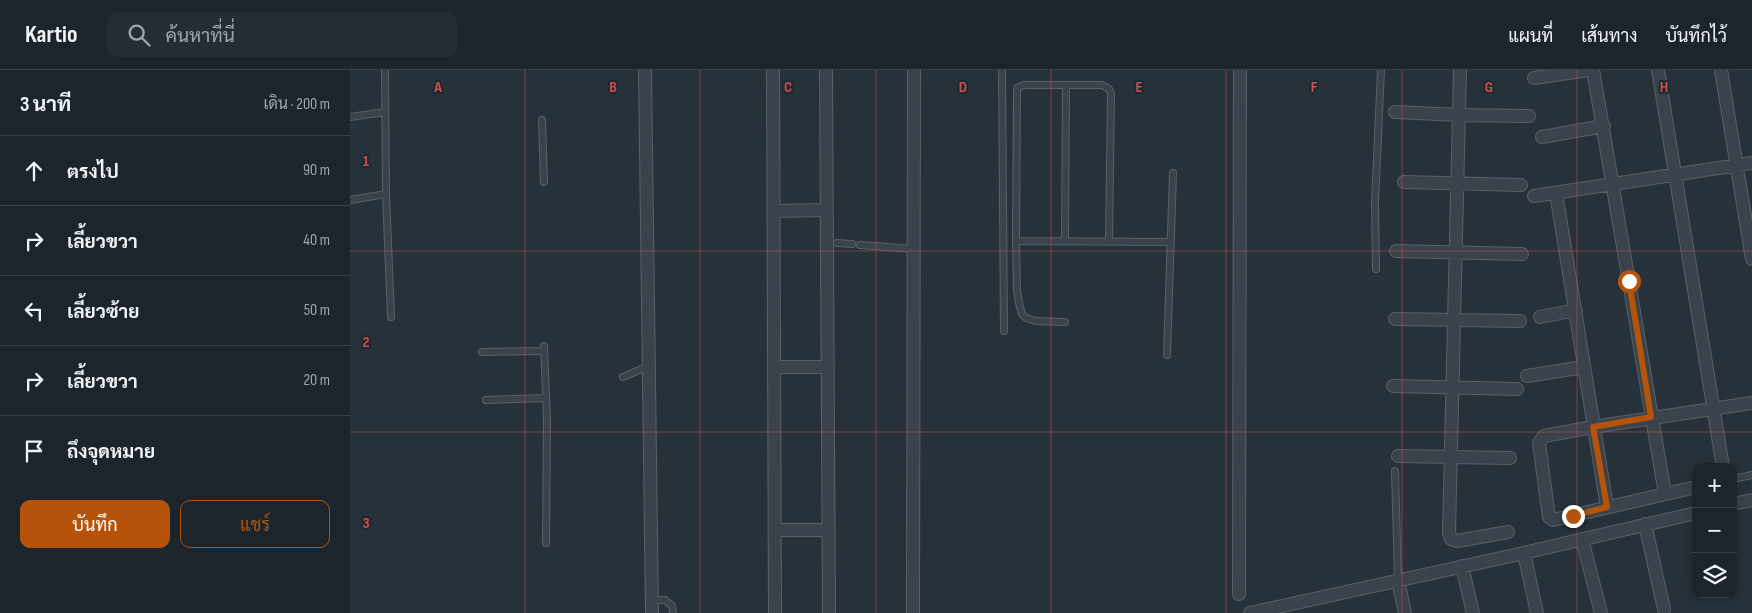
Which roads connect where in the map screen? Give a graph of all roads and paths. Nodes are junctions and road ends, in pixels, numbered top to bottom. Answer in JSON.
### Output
{"nodes":[{"id":1,"x":384,"y":70,"type":"edge"},
{"id":2,"x":645,"y":70,"type":"edge"},
{"id":3,"x":774,"y":70,"type":"edge"},
{"id":4,"x":826,"y":70,"type":"edge"},
{"id":5,"x":914,"y":70,"type":"edge"},
{"id":6,"x":1002,"y":70,"type":"edge"},
{"id":7,"x":1240,"y":70,"type":"edge"},
{"id":8,"x":1381,"y":70,"type":"edge"},
{"id":9,"x":1460,"y":70,"type":"edge"},
{"id":10,"x":1588,"y":70,"type":"edge"},
{"id":11,"x":1594,"y":70,"type":"edge"},
{"id":12,"x":1658,"y":70,"type":"edge"},
{"id":13,"x":1720,"y":70,"type":"edge"},
{"id":14,"x":1534,"y":78,"type":"dead end"},
{"id":15,"x":1066,"y":85,"type":"junction"},
{"id":16,"x":385,"y":112,"type":"junction"},
{"id":17,"x":1395,"y":112,"type":"dead end"},
{"id":18,"x":1459,"y":115,"type":"junction"},
{"id":19,"x":1529,"y":116,"type":"dead end"},
{"id":20,"x":350,"y":117,"type":"edge"},
{"id":21,"x":542,"y":120,"type":"dead end"},
{"id":22,"x":1604,"y":126,"type":"junction"},
{"id":23,"x":1542,"y":136,"type":"dead end"},
{"id":24,"x":1752,"y":163,"type":"edge"},
{"id":25,"x":1737,"y":166,"type":"junction"},
{"id":26,"x":1173,"y":173,"type":"dead end"},
{"id":27,"x":1676,"y":175,"type":"junction"},
{"id":28,"x":544,"y":182,"type":"dead end"},
{"id":29,"x":1404,"y":182,"type":"dead end"},
{"id":30,"x":1457,"y":183,"type":"junction"},
{"id":31,"x":1614,"y":184,"type":"junction"},
{"id":32,"x":1521,"y":185,"type":"dead end"},
{"id":33,"x":1556,"y":193,"type":"junction"},
{"id":34,"x":386,"y":194,"type":"junction"},
{"id":35,"x":1534,"y":196,"type":"dead end"},
{"id":36,"x":350,"y":200,"type":"edge"},
{"id":37,"x":826,"y":210,"type":"junction"},
{"id":38,"x":774,"y":211,"type":"junction"},
{"id":39,"x":1016,"y":241,"type":"junction"},
{"id":40,"x":1065,"y":242,"type":"junction"},
{"id":41,"x":1109,"y":242,"type":"junction"},
{"id":42,"x":1170,"y":242,"type":"junction"},
{"id":43,"x":837,"y":243,"type":"dead end"},
{"id":44,"x":914,"y":248,"type":"junction"},
{"id":45,"x":1396,"y":251,"type":"dead end"},
{"id":46,"x":1455,"y":252,"type":"junction"},
{"id":47,"x":1522,"y":254,"type":"dead end"},
{"id":48,"x":1752,"y":260,"type":"edge"},
{"id":49,"x":1376,"y":269,"type":"dead end"},
{"id":50,"x":1576,"y":310,"type":"junction"},
{"id":51,"x":391,"y":317,"type":"dead end"},
{"id":52,"x":1540,"y":317,"type":"dead end"},
{"id":53,"x":1395,"y":319,"type":"dead end"},
{"id":54,"x":1454,"y":320,"type":"junction"},
{"id":55,"x":1520,"y":321,"type":"dead end"},
{"id":56,"x":1065,"y":322,"type":"dead end"},
{"id":57,"x":1004,"y":331,"type":"dead end"},
{"id":58,"x":482,"y":352,"type":"dead end"},
{"id":59,"x":1167,"y":355,"type":"dead end"},
{"id":60,"x":650,"y":366,"type":"junction"},
{"id":61,"x":774,"y":367,"type":"junction"},
{"id":62,"x":827,"y":367,"type":"junction"},
{"id":63,"x":1584,"y":367,"type":"junction"},
{"id":64,"x":1527,"y":376,"type":"dead end"},
{"id":65,"x":622,"y":377,"type":"dead end"},
{"id":66,"x":1393,"y":386,"type":"dead end"},
{"id":67,"x":1453,"y":388,"type":"junction"},
{"id":68,"x":1517,"y":389,"type":"dead end"},
{"id":69,"x":546,"y":398,"type":"junction"},
{"id":70,"x":486,"y":400,"type":"dead end"},
{"id":71,"x":1752,"y":402,"type":"edge"},
{"id":72,"x":1713,"y":409,"type":"junction"},
{"id":73,"x":1651,"y":417,"type":"junction"},
{"id":74,"x":1593,"y":427,"type":"junction"},
{"id":75,"x":1398,"y":456,"type":"dead end"},
{"id":76,"x":1451,"y":457,"type":"junction"},
{"id":77,"x":1510,"y":458,"type":"dead end"},
{"id":78,"x":1722,"y":463,"type":"edge"},
{"id":79,"x":1395,"y":471,"type":"dead end"},
{"id":80,"x":1752,"y":475,"type":"edge"},
{"id":81,"x":1737,"y":478,"type":"edge"},
{"id":82,"x":1692,"y":488,"type":"edge"},
{"id":83,"x":1665,"y":494,"type":"junction"},
{"id":84,"x":1752,"y":500,"type":"edge"},
{"id":85,"x":1737,"y":503,"type":"edge"},
{"id":86,"x":1607,"y":507,"type":"junction"},
{"id":87,"x":1692,"y":514,"type":"edge"},
{"id":88,"x":1645,"y":524,"type":"junction"},
{"id":89,"x":775,"y":530,"type":"junction"},
{"id":90,"x":829,"y":530,"type":"junction"},
{"id":91,"x":1508,"y":532,"type":"dead end"},
{"id":92,"x":1582,"y":539,"type":"junction"},
{"id":93,"x":546,"y":543,"type":"dead end"},
{"id":94,"x":1524,"y":553,"type":"junction"},
{"id":95,"x":1462,"y":566,"type":"junction"},
{"id":96,"x":1398,"y":580,"type":"junction"},
{"id":97,"x":1240,"y":594,"type":"dead end"},
{"id":98,"x":652,"y":607,"type":"edge"},
{"id":99,"x":1305,"y":607,"type":"edge"},
{"id":100,"x":1664,"y":608,"type":"dead end"},
{"id":101,"x":673,"y":613,"type":"edge"},
{"id":102,"x":775,"y":613,"type":"edge"},
{"id":103,"x":830,"y":613,"type":"edge"},
{"id":104,"x":913,"y":613,"type":"edge"},
{"id":105,"x":1250,"y":613,"type":"edge"},
{"id":106,"x":1404,"y":613,"type":"edge"},
{"id":107,"x":1473,"y":613,"type":"edge"},
{"id":108,"x":1537,"y":613,"type":"edge"},
{"id":109,"x":1601,"y":613,"type":"edge"}],
"edges":[{"from":1,"to":16,"type":"lane"},
{"from":2,"to":60,"type":"street"},
{"from":3,"to":38,"type":"street"},
{"from":4,"to":37,"type":"street"},
{"from":5,"to":44,"type":"street"},
{"from":6,"to":57,"type":"lane"},
{"from":7,"to":97,"type":"street"},
{"from":8,"to":49,"type":"lane"},
{"from":9,"to":18,"type":"street"},
{"from":10,"to":14,"type":"street"},
{"from":11,"to":22,"type":"street"},
{"from":12,"to":27,"type":"street"},
{"from":13,"to":25,"type":"street"},
{"from":15,"to":39,"type":"lane"},
{"from":15,"to":40,"type":"lane"},
{"from":15,"to":41,"type":"lane"},
{"from":16,"to":20,"type":"lane"},
{"from":16,"to":34,"type":"lane"},
{"from":17,"to":18,"type":"street"},
{"from":18,"to":19,"type":"street"},
{"from":18,"to":30,"type":"street"},
{"from":21,"to":28,"type":"lane"},
{"from":22,"to":23,"type":"street"},
{"from":22,"to":31,"type":"street"},
{"from":24,"to":25,"type":"street"},
{"from":25,"to":27,"type":"street"},
{"from":25,"to":48,"type":"street"},
{"from":26,"to":42,"type":"lane"},
{"from":27,"to":31,"type":"street"},
{"from":27,"to":72,"type":"street"},
{"from":29,"to":30,"type":"street"},
{"from":30,"to":32,"type":"street"},
{"from":30,"to":46,"type":"street"},
{"from":31,"to":33,"type":"street"},
{"from":31,"to":73,"type":"street"},
{"from":33,"to":35,"type":"street"},
{"from":33,"to":50,"type":"street"},
{"from":34,"to":36,"type":"lane"},
{"from":34,"to":51,"type":"lane"},
{"from":37,"to":38,"type":"street"},
{"from":37,"to":62,"type":"street"},
{"from":38,"to":61,"type":"street"},
{"from":39,"to":40,"type":"lane"},
{"from":39,"to":56,"type":"lane"},
{"from":40,"to":41,"type":"lane"},
{"from":41,"to":42,"type":"lane"},
{"from":42,"to":59,"type":"lane"},
{"from":43,"to":44,"type":"lane"},
{"from":44,"to":104,"type":"street"},
{"from":45,"to":46,"type":"street"},
{"from":46,"to":47,"type":"street"},
{"from":46,"to":54,"type":"street"},
{"from":50,"to":52,"type":"street"},
{"from":50,"to":63,"type":"street"},
{"from":53,"to":54,"type":"street"},
{"from":54,"to":55,"type":"street"},
{"from":54,"to":67,"type":"street"},
{"from":58,"to":69,"type":"lane"},
{"from":60,"to":65,"type":"lane"},
{"from":60,"to":98,"type":"street"},
{"from":61,"to":62,"type":"street"},
{"from":61,"to":89,"type":"street"},
{"from":62,"to":90,"type":"street"},
{"from":63,"to":64,"type":"street"},
{"from":63,"to":74,"type":"street"},
{"from":66,"to":67,"type":"street"},
{"from":67,"to":68,"type":"street"},
{"from":67,"to":76,"type":"street"},
{"from":69,"to":70,"type":"lane"},
{"from":69,"to":93,"type":"lane"},
{"from":71,"to":72,"type":"street"},
{"from":72,"to":73,"type":"street"},
{"from":72,"to":78,"type":"street"},
{"from":73,"to":74,"type":"street"},
{"from":73,"to":83,"type":"street"},
{"from":74,"to":86,"type":"street"},
{"from":74,"to":86,"type":"street"},
{"from":75,"to":76,"type":"street"},
{"from":76,"to":77,"type":"street"},
{"from":76,"to":91,"type":"street"},
{"from":79,"to":96,"type":"lane"},
{"from":80,"to":81,"type":"lane"},
{"from":82,"to":83,"type":"street"},
{"from":83,"to":86,"type":"street"},
{"from":84,"to":85,"type":"street"},
{"from":87,"to":88,"type":"street"},
{"from":88,"to":92,"type":"street"},
{"from":88,"to":100,"type":"street"},
{"from":89,"to":90,"type":"street"},
{"from":89,"to":102,"type":"street"},
{"from":90,"to":103,"type":"street"},
{"from":92,"to":94,"type":"street"},
{"from":92,"to":109,"type":"street"},
{"from":94,"to":95,"type":"street"},
{"from":94,"to":108,"type":"street"},
{"from":95,"to":96,"type":"street"},
{"from":95,"to":107,"type":"street"},
{"from":96,"to":99,"type":"street"},
{"from":96,"to":106,"type":"street"},
{"from":98,"to":101,"type":"lane"},
{"from":99,"to":105,"type":"street"}]}
